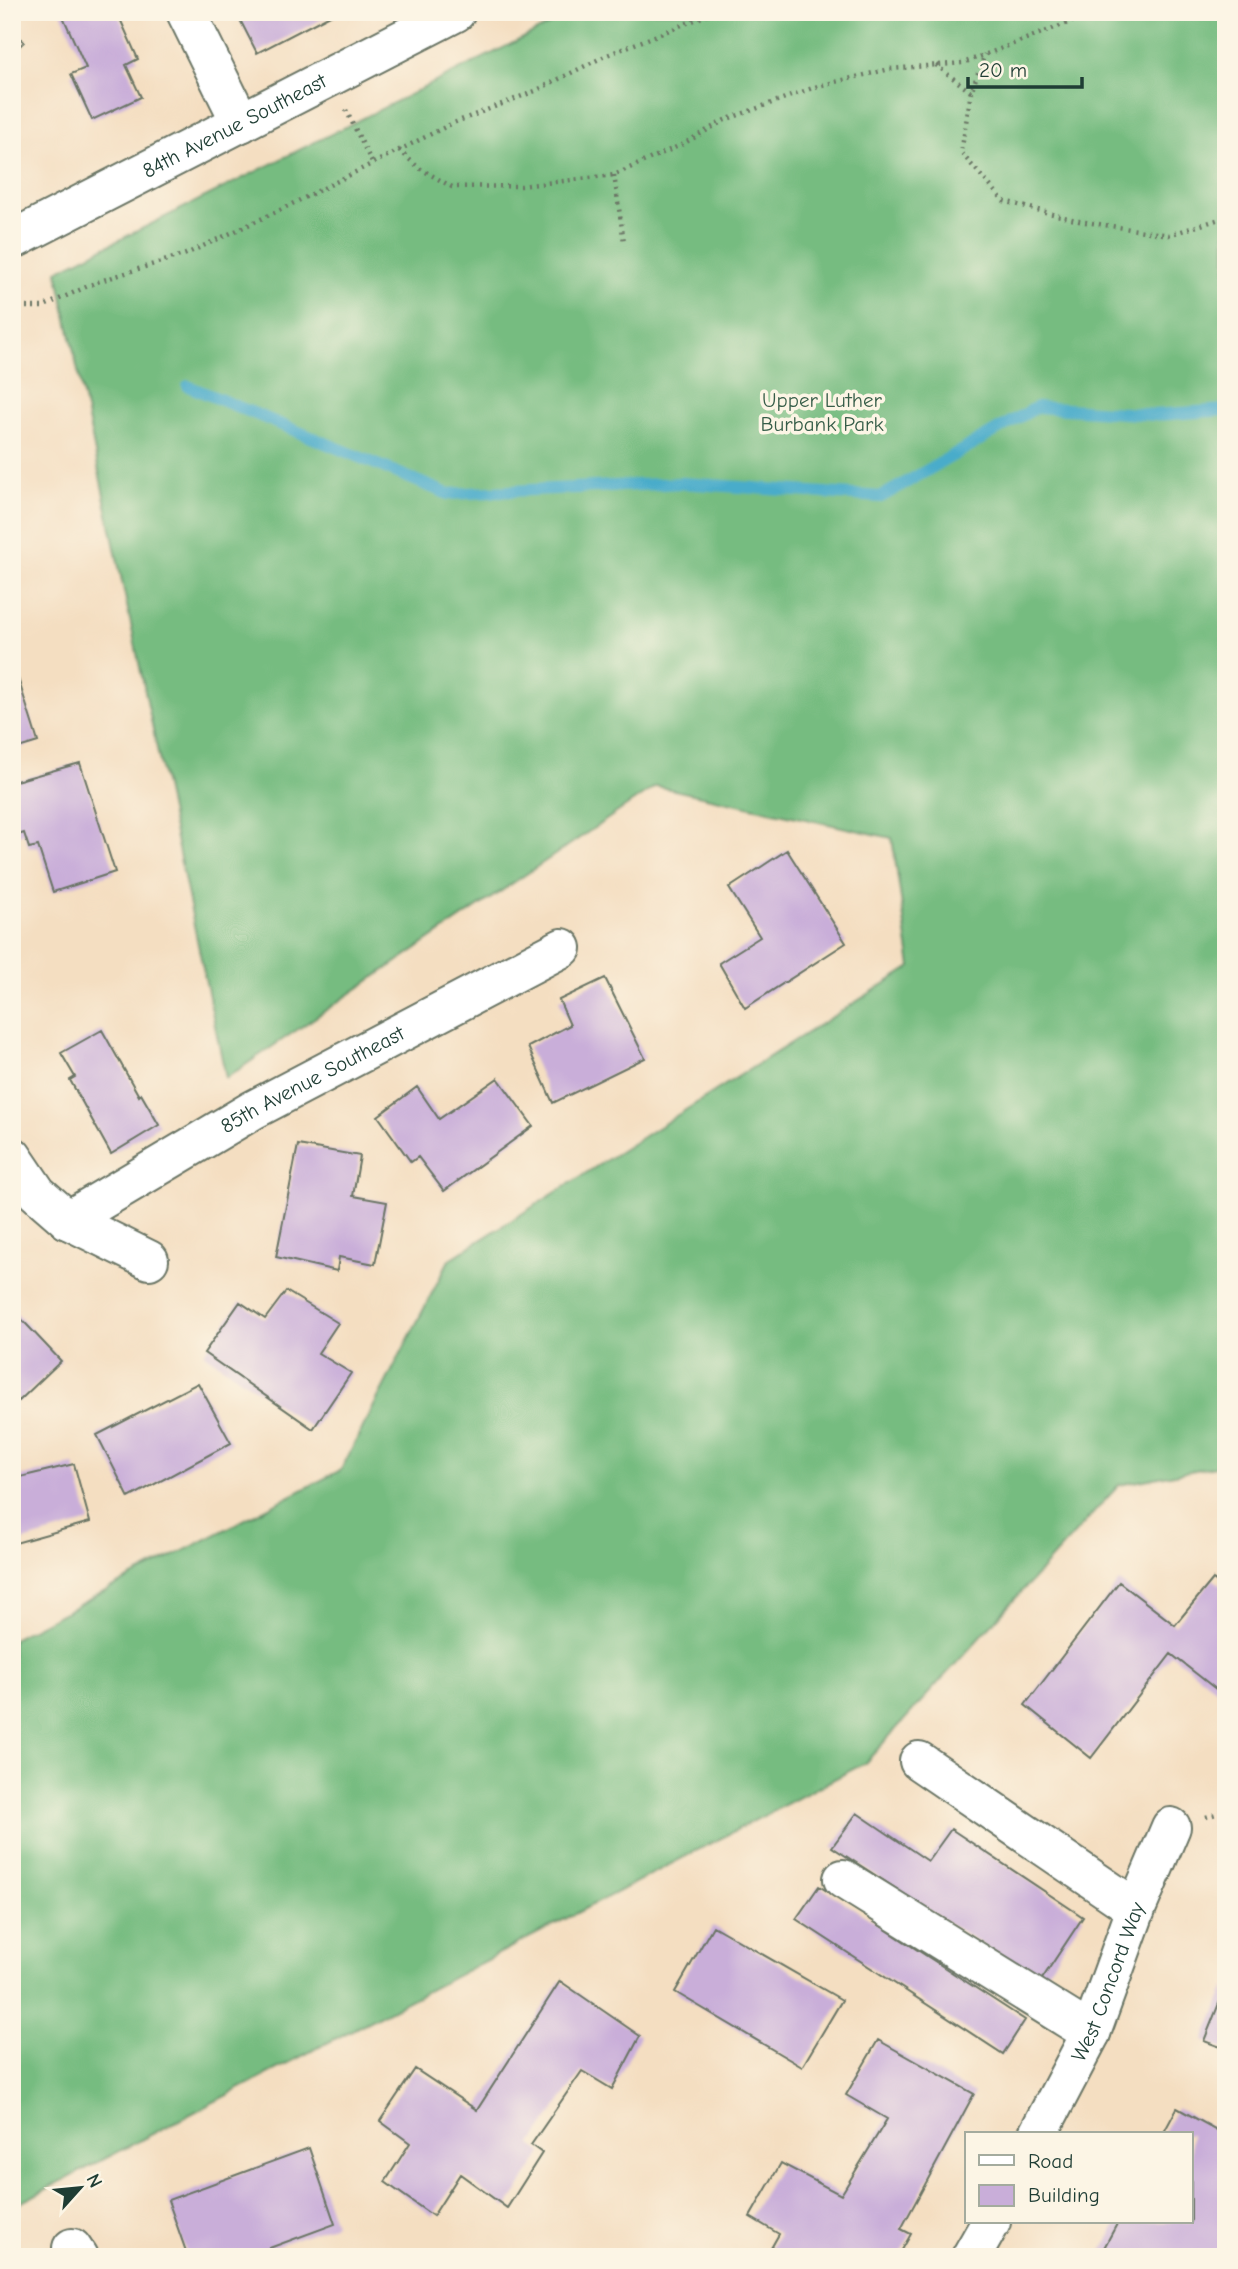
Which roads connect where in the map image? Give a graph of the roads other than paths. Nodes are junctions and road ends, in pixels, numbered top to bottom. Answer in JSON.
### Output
{"nodes":[{"id":1,"x":186,"y":12,"type":"edge"},
{"id":2,"x":432,"y":18,"type":"edge"},
{"id":3,"x":241,"y":122,"type":"junction"},
{"id":4,"x":12,"y":240,"type":"edge"},
{"id":5,"x":562,"y":948,"type":"dead end"},
{"id":6,"x":12,"y":1156,"type":"edge"},
{"id":7,"x":68,"y":1220,"type":"junction"},
{"id":8,"x":149,"y":1260,"type":"dead end"},
{"id":9,"x":919,"y":1761,"type":"dead end"},
{"id":10,"x":1171,"y":1828,"type":"dead end"},
{"id":11,"x":843,"y":1879,"type":"dead end"},
{"id":12,"x":1136,"y":1909,"type":"junction"},
{"id":13,"x":1091,"y":2033,"type":"junction"},
{"id":14,"x":1039,"y":2132,"type":"edge"},
{"id":15,"x":990,"y":2224,"type":"edge"},
{"id":16,"x":971,"y":2257,"type":"edge"}],
"edges":[{"from":1,"to":3,"type":"street"},
{"from":2,"to":3,"type":"street","name":"84th Avenue Southeast"},
{"from":3,"to":4,"type":"street","name":"84th Avenue Southeast"},
{"from":5,"to":7,"type":"street","name":"85th Avenue Southeast"},
{"from":6,"to":7,"type":"street"},
{"from":7,"to":8,"type":"street"},
{"from":9,"to":12,"type":"street"},
{"from":10,"to":12,"type":"street","name":"West Concord Way"},
{"from":11,"to":13,"type":"street"},
{"from":12,"to":13,"type":"street","name":"West Concord Way"},
{"from":13,"to":14,"type":"street","name":"West Concord Way"},
{"from":15,"to":16,"type":"street"}]}
